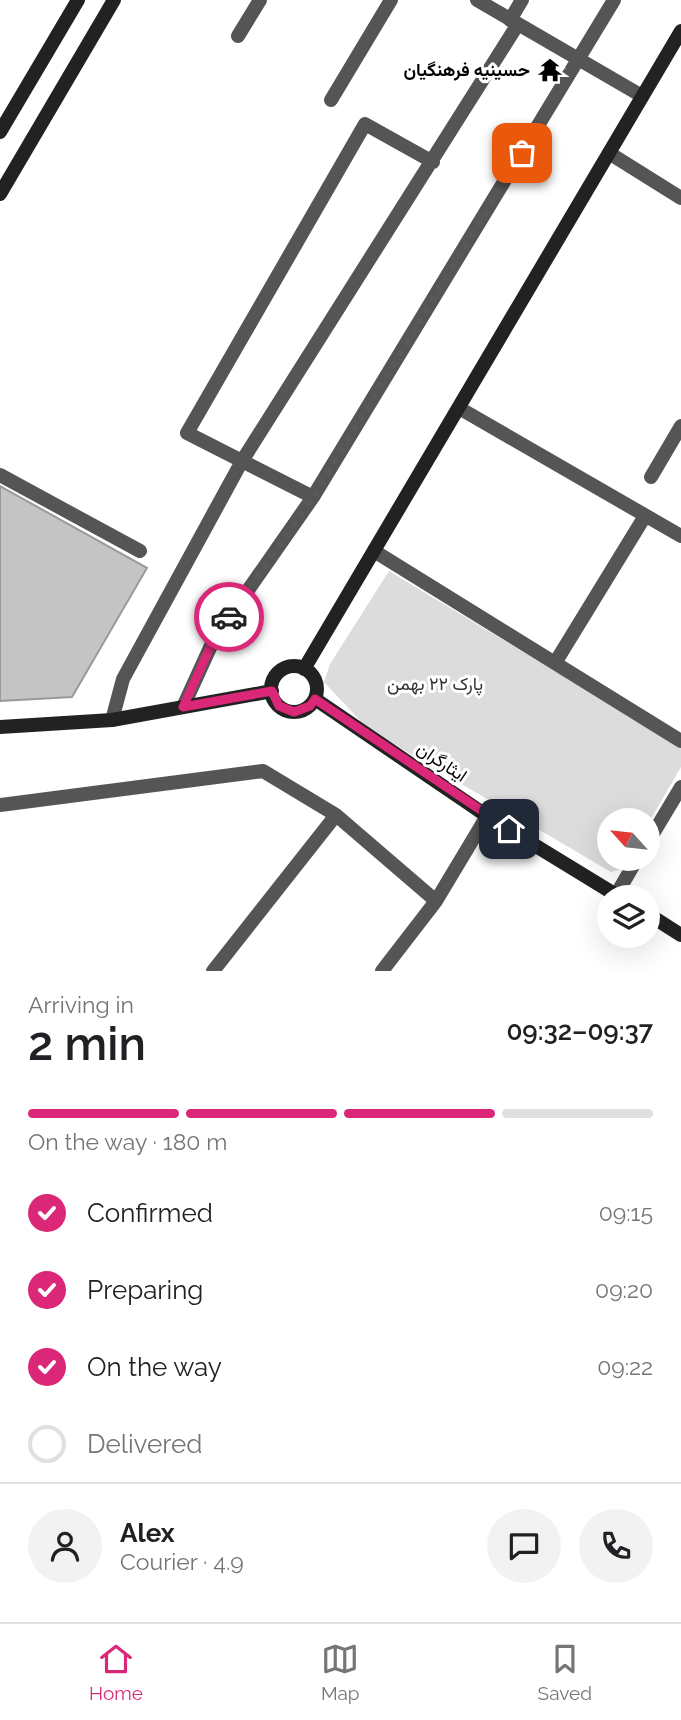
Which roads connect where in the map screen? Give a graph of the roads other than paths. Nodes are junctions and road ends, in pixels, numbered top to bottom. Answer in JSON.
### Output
{"nodes":[{"id":1,"x":78,"y":0,"type":"edge"},
{"id":2,"x":114,"y":0,"type":"edge"},
{"id":3,"x":260,"y":0,"type":"edge"},
{"id":4,"x":391,"y":0,"type":"edge"},
{"id":5,"x":477,"y":0,"type":"edge"},
{"id":6,"x":522,"y":0,"type":"edge"},
{"id":7,"x":614,"y":0,"type":"edge"},
{"id":8,"x":514,"y":22,"type":"junction"},
{"id":9,"x":681,"y":31,"type":"edge"},
{"id":10,"x":239,"y":36,"type":"dead end"},
{"id":11,"x":577,"y":61,"type":"junction"},
{"id":12,"x":642,"y":96,"type":"junction"},
{"id":13,"x":331,"y":100,"type":"dead end"},
{"id":14,"x":0,"y":132,"type":"edge"},
{"id":15,"x":609,"y":153,"type":"junction"},
{"id":16,"x":433,"y":162,"type":"junction"},
{"id":17,"x":0,"y":194,"type":"edge"},
{"id":18,"x":681,"y":198,"type":"edge"},
{"id":19,"x":459,"y":408,"type":"junction"},
{"id":20,"x":681,"y":426,"type":"edge"},
{"id":21,"x":242,"y":461,"type":"junction"},
{"id":22,"x":0,"y":475,"type":"edge"},
{"id":23,"x":651,"y":477,"type":"dead end"},
{"id":24,"x":313,"y":497,"type":"junction"},
{"id":25,"x":645,"y":516,"type":"junction"},
{"id":26,"x":681,"y":537,"type":"edge"},
{"id":27,"x":140,"y":551,"type":"dead end"},
{"id":28,"x":374,"y":551,"type":"junction"},
{"id":29,"x":555,"y":663,"type":"junction"},
{"id":30,"x":304,"y":668,"type":"junction"},
{"id":31,"x":272,"y":691,"type":"junction"},
{"id":32,"x":315,"y":699,"type":"junction"},
{"id":33,"x":183,"y":707,"type":"junction"},
{"id":34,"x":112,"y":720,"type":"junction"},
{"id":35,"x":0,"y":727,"type":"edge"},
{"id":36,"x":681,"y":741,"type":"edge"},
{"id":37,"x":681,"y":787,"type":"edge"},
{"id":38,"x":0,"y":805,"type":"edge"},
{"id":39,"x":336,"y":816,"type":"junction"},
{"id":40,"x":487,"y":816,"type":"junction"},
{"id":41,"x":660,"y":822,"type":"edge"},
{"id":42,"x":600,"y":885,"type":"edge"},
{"id":43,"x":436,"y":901,"type":"junction"},
{"id":44,"x":660,"y":922,"type":"edge"},
{"id":45,"x":681,"y":935,"type":"edge"},
{"id":46,"x":213,"y":971,"type":"edge"},
{"id":47,"x":382,"y":971,"type":"edge"}],
"edges":[{"from":1,"to":14,"type":"street"},
{"from":2,"to":17,"type":"street"},
{"from":3,"to":10,"type":"street"},
{"from":4,"to":13,"type":"street"},
{"from":5,"to":8,"type":"street"},
{"from":6,"to":8,"type":"street"},
{"from":7,"to":11,"type":"street"},
{"from":8,"to":11,"type":"street"},
{"from":8,"to":16,"type":"street"},
{"from":9,"to":12,"type":"street"},
{"from":11,"to":12,"type":"street"},
{"from":11,"to":24,"type":"street"},
{"from":12,"to":15,"type":"street"},
{"from":15,"to":18,"type":"street"},
{"from":15,"to":19,"type":"street"},
{"from":16,"to":21,"type":"street"},
{"from":16,"to":21,"type":"street"},
{"from":19,"to":25,"type":"street"},
{"from":19,"to":28,"type":"street"},
{"from":20,"to":23,"type":"street"},
{"from":21,"to":24,"type":"street"},
{"from":21,"to":34,"type":"street"},
{"from":22,"to":27,"type":"street"},
{"from":24,"to":33,"type":"street"},
{"from":25,"to":26,"type":"street"},
{"from":25,"to":29,"type":"street"},
{"from":28,"to":29,"type":"street"},
{"from":28,"to":30,"type":"street"},
{"from":29,"to":36,"type":"street"},
{"from":30,"to":31,"type":"street"},
{"from":30,"to":32,"type":"street"},
{"from":31,"to":32,"type":"street"},
{"from":31,"to":33,"type":"street"},
{"from":32,"to":40,"type":"street","name":"ایثارگران"},
{"from":33,"to":34,"type":"street"},
{"from":34,"to":35,"type":"street"},
{"from":37,"to":41,"type":"street"},
{"from":38,"to":39,"type":"street"},
{"from":39,"to":43,"type":"street"},
{"from":39,"to":46,"type":"street"},
{"from":40,"to":42,"type":"street","name":"ایثارگران"},
{"from":40,"to":43,"type":"street"},
{"from":43,"to":47,"type":"street"},
{"from":44,"to":45,"type":"street"}]}
